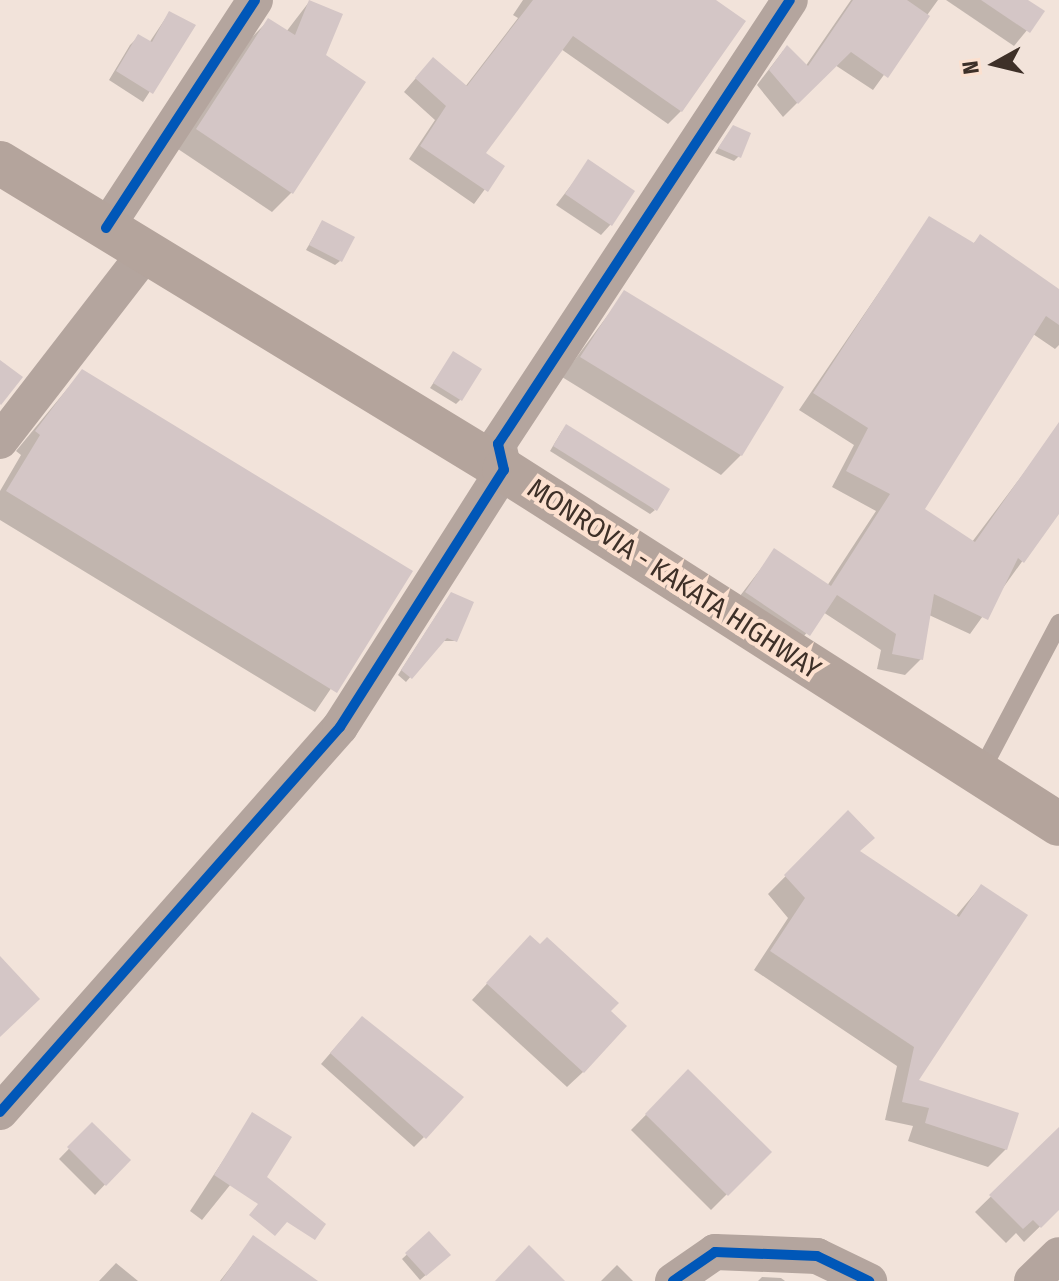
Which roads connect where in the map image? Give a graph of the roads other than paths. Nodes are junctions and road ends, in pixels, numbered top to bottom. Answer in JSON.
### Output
{"nodes":[{"id":1,"x":255,"y":0,"type":"edge"},
{"id":2,"x":790,"y":0,"type":"edge"},
{"id":3,"x":0,"y":163,"type":"edge"},
{"id":4,"x":106,"y":228,"type":"junction"},
{"id":5,"x":146,"y":252,"type":"junction"},
{"id":6,"x":0,"y":441,"type":"edge"},
{"id":7,"x":504,"y":470,"type":"junction"},
{"id":8,"x":1059,"y":623,"type":"edge"},
{"id":9,"x":979,"y":775,"type":"junction"},
{"id":10,"x":1059,"y":824,"type":"edge"},
{"id":11,"x":0,"y":1112,"type":"edge"},
{"id":12,"x":1059,"y":1255,"type":"edge"},
{"id":13,"x":673,"y":1281,"type":"edge"},
{"id":14,"x":869,"y":1281,"type":"edge"},
{"id":15,"x":1032,"y":1281,"type":"edge"}],
"edges":[{"from":1,"to":4,"type":"street"},
{"from":2,"to":7,"type":"street"},
{"from":3,"to":4,"type":"highway","name":"MONROVIA - KAKATA HIGHWAY"},
{"from":4,"to":5,"type":"highway","name":"MONROVIA - KAKATA HIGHWAY"},
{"from":5,"to":6,"type":"street"},
{"from":5,"to":7,"type":"highway","name":"MONROVIA - KAKATA HIGHWAY"},
{"from":7,"to":9,"type":"highway","name":"MONROVIA - KAKATA HIGHWAY"},
{"from":7,"to":11,"type":"street"},
{"from":8,"to":9,"type":"lane"},
{"from":9,"to":10,"type":"highway","name":"MONROVIA - KAKATA HIGHWAY"},
{"from":12,"to":15,"type":"street"},
{"from":13,"to":14,"type":"street"}]}
